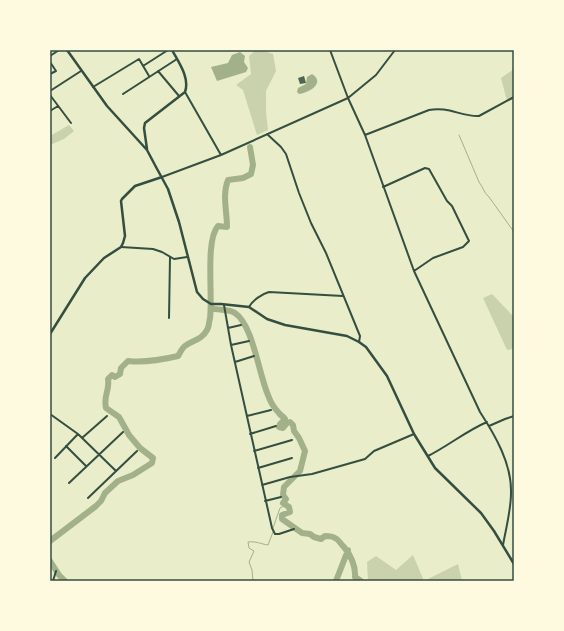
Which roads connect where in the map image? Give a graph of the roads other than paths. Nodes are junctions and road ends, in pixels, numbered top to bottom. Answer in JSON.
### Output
{"nodes":[{"id":1,"x":59,"y":50,"type":"edge"},
{"id":2,"x":67,"y":50,"type":"edge"},
{"id":3,"x":168,"y":50,"type":"edge"},
{"id":4,"x":172,"y":50,"type":"edge"},
{"id":5,"x":330,"y":50,"type":"edge"},
{"id":6,"x":395,"y":50,"type":"edge"},
{"id":7,"x":50,"y":56,"type":"edge"},
{"id":8,"x":177,"y":59,"type":"junction"},
{"id":9,"x":50,"y":62,"type":"edge"},
{"id":10,"x":143,"y":66,"type":"junction"},
{"id":11,"x":81,"y":71,"type":"junction"},
{"id":12,"x":158,"y":71,"type":"junction"},
{"id":13,"x":50,"y":74,"type":"edge"},
{"id":14,"x":149,"y":76,"type":"junction"},
{"id":15,"x":93,"y":87,"type":"junction"},
{"id":16,"x":50,"y":91,"type":"edge"},
{"id":17,"x":185,"y":92,"type":"junction"},
{"id":18,"x":50,"y":94,"type":"edge"},
{"id":19,"x":123,"y":94,"type":"dead end"},
{"id":20,"x":179,"y":96,"type":"junction"},
{"id":21,"x":514,"y":97,"type":"edge"},
{"id":22,"x":348,"y":98,"type":"junction"},
{"id":23,"x":58,"y":106,"type":"junction"},
{"id":24,"x":50,"y":111,"type":"edge"},
{"id":25,"x":71,"y":123,"type":"dead end"},
{"id":26,"x":268,"y":134,"type":"junction"},
{"id":27,"x":365,"y":135,"type":"junction"},
{"id":28,"x":147,"y":150,"type":"junction"},
{"id":29,"x":221,"y":155,"type":"junction"},
{"id":30,"x":162,"y":177,"type":"junction"},
{"id":31,"x":384,"y":187,"type":"junction"},
{"id":32,"x":121,"y":247,"type":"junction"},
{"id":33,"x":170,"y":257,"type":"junction"},
{"id":34,"x":187,"y":257,"type":"junction"},
{"id":35,"x":414,"y":271,"type":"junction"},
{"id":36,"x":343,"y":296,"type":"junction"},
{"id":37,"x":224,"y":304,"type":"junction"},
{"id":38,"x":250,"y":307,"type":"junction"},
{"id":39,"x":169,"y":318,"type":"dead end"},
{"id":40,"x":241,"y":325,"type":"dead end"},
{"id":41,"x":228,"y":328,"type":"junction"},
{"id":42,"x":50,"y":334,"type":"edge"},
{"id":43,"x":249,"y":341,"type":"dead end"},
{"id":44,"x":359,"y":342,"type":"junction"},
{"id":45,"x":231,"y":345,"type":"junction"},
{"id":46,"x":254,"y":356,"type":"dead end"},
{"id":47,"x":235,"y":362,"type":"junction"},
{"id":48,"x":271,"y":410,"type":"dead end"},
{"id":49,"x":50,"y":414,"type":"edge"},
{"id":50,"x":108,"y":416,"type":"dead end"},
{"id":51,"x":247,"y":416,"type":"junction"},
{"id":52,"x":514,"y":416,"type":"edge"},
{"id":53,"x":487,"y":422,"type":"junction"},
{"id":54,"x":276,"y":426,"type":"dead end"},
{"id":55,"x":489,"y":426,"type":"junction"},
{"id":56,"x":123,"y":432,"type":"dead end"},
{"id":57,"x":78,"y":434,"type":"junction"},
{"id":58,"x":250,"y":434,"type":"junction"},
{"id":59,"x":414,"y":434,"type":"junction"},
{"id":60,"x":82,"y":438,"type":"junction"},
{"id":61,"x":292,"y":440,"type":"dead end"},
{"id":62,"x":66,"y":446,"type":"junction"},
{"id":63,"x":137,"y":451,"type":"dead end"},
{"id":64,"x":254,"y":451,"type":"junction"},
{"id":65,"x":98,"y":454,"type":"junction"},
{"id":66,"x":427,"y":457,"type":"junction"},
{"id":67,"x":55,"y":458,"type":"dead end"},
{"id":68,"x":292,"y":458,"type":"dead end"},
{"id":69,"x":86,"y":466,"type":"junction"},
{"id":70,"x":258,"y":468,"type":"junction"},
{"id":71,"x":116,"y":471,"type":"junction"},
{"id":72,"x":69,"y":483,"type":"dead end"},
{"id":73,"x":262,"y":485,"type":"junction"},
{"id":74,"x":282,"y":497,"type":"dead end"},
{"id":75,"x":88,"y":498,"type":"dead end"},
{"id":76,"x":265,"y":501,"type":"junction"},
{"id":77,"x":294,"y":529,"type":"dead end"},
{"id":78,"x":503,"y":546,"type":"junction"},
{"id":79,"x":514,"y":564,"type":"edge"},
{"id":80,"x":56,"y":570,"type":"dead end"},
{"id":81,"x":53,"y":581,"type":"edge"}],
"edges":[{"from":1,"to":7,"type":"street"},
{"from":2,"to":11,"type":"street"},
{"from":3,"to":10,"type":"street"},
{"from":4,"to":8,"type":"street"},
{"from":5,"to":22,"type":"street"},
{"from":6,"to":22,"type":"street"},
{"from":8,"to":12,"type":"street"},
{"from":8,"to":17,"type":"street"},
{"from":9,"to":13,"type":"street"},
{"from":10,"to":14,"type":"street"},
{"from":10,"to":15,"type":"street"},
{"from":11,"to":15,"type":"street"},
{"from":11,"to":16,"type":"street"},
{"from":12,"to":14,"type":"street"},
{"from":12,"to":20,"type":"street"},
{"from":14,"to":19,"type":"street"},
{"from":15,"to":28,"type":"street"},
{"from":17,"to":20,"type":"street"},
{"from":17,"to":29,"type":"street"},
{"from":18,"to":23,"type":"street"},
{"from":20,"to":28,"type":"street"},
{"from":21,"to":27,"type":"street"},
{"from":22,"to":26,"type":"street"},
{"from":22,"to":27,"type":"street"},
{"from":23,"to":24,"type":"street"},
{"from":23,"to":25,"type":"street"},
{"from":26,"to":29,"type":"street"},
{"from":26,"to":36,"type":"street"},
{"from":27,"to":31,"type":"street"},
{"from":28,"to":30,"type":"street"},
{"from":29,"to":30,"type":"street"},
{"from":30,"to":32,"type":"street"},
{"from":30,"to":34,"type":"street"},
{"from":31,"to":35,"type":"street"},
{"from":31,"to":35,"type":"street"},
{"from":32,"to":33,"type":"street"},
{"from":32,"to":42,"type":"street"},
{"from":33,"to":34,"type":"street"},
{"from":33,"to":39,"type":"street"},
{"from":34,"to":37,"type":"street"},
{"from":35,"to":53,"type":"street"},
{"from":36,"to":38,"type":"street"},
{"from":36,"to":44,"type":"street"},
{"from":37,"to":38,"type":"street"},
{"from":37,"to":41,"type":"street"},
{"from":38,"to":44,"type":"street"},
{"from":40,"to":41,"type":"street"},
{"from":41,"to":45,"type":"street"},
{"from":43,"to":45,"type":"street"},
{"from":44,"to":59,"type":"street"},
{"from":45,"to":47,"type":"street"},
{"from":46,"to":47,"type":"street"},
{"from":47,"to":51,"type":"street"},
{"from":48,"to":51,"type":"street"},
{"from":49,"to":57,"type":"street"},
{"from":50,"to":60,"type":"street"},
{"from":51,"to":58,"type":"street"},
{"from":52,"to":55,"type":"street"},
{"from":53,"to":55,"type":"street"},
{"from":53,"to":66,"type":"street"},
{"from":54,"to":58,"type":"street"},
{"from":55,"to":78,"type":"street"},
{"from":56,"to":65,"type":"street"},
{"from":57,"to":60,"type":"street"},
{"from":57,"to":62,"type":"street"},
{"from":58,"to":64,"type":"street"},
{"from":59,"to":66,"type":"street"},
{"from":59,"to":73,"type":"street"},
{"from":60,"to":65,"type":"street"},
{"from":61,"to":64,"type":"street"},
{"from":62,"to":67,"type":"street"},
{"from":62,"to":69,"type":"street"},
{"from":63,"to":71,"type":"street"},
{"from":64,"to":70,"type":"street"},
{"from":65,"to":69,"type":"street"},
{"from":65,"to":71,"type":"street"},
{"from":66,"to":78,"type":"street"},
{"from":68,"to":70,"type":"street"},
{"from":69,"to":72,"type":"street"},
{"from":70,"to":73,"type":"street"},
{"from":71,"to":75,"type":"street"},
{"from":73,"to":76,"type":"street"},
{"from":74,"to":76,"type":"street"},
{"from":76,"to":77,"type":"street"},
{"from":78,"to":79,"type":"street"},
{"from":80,"to":81,"type":"street"}]}
